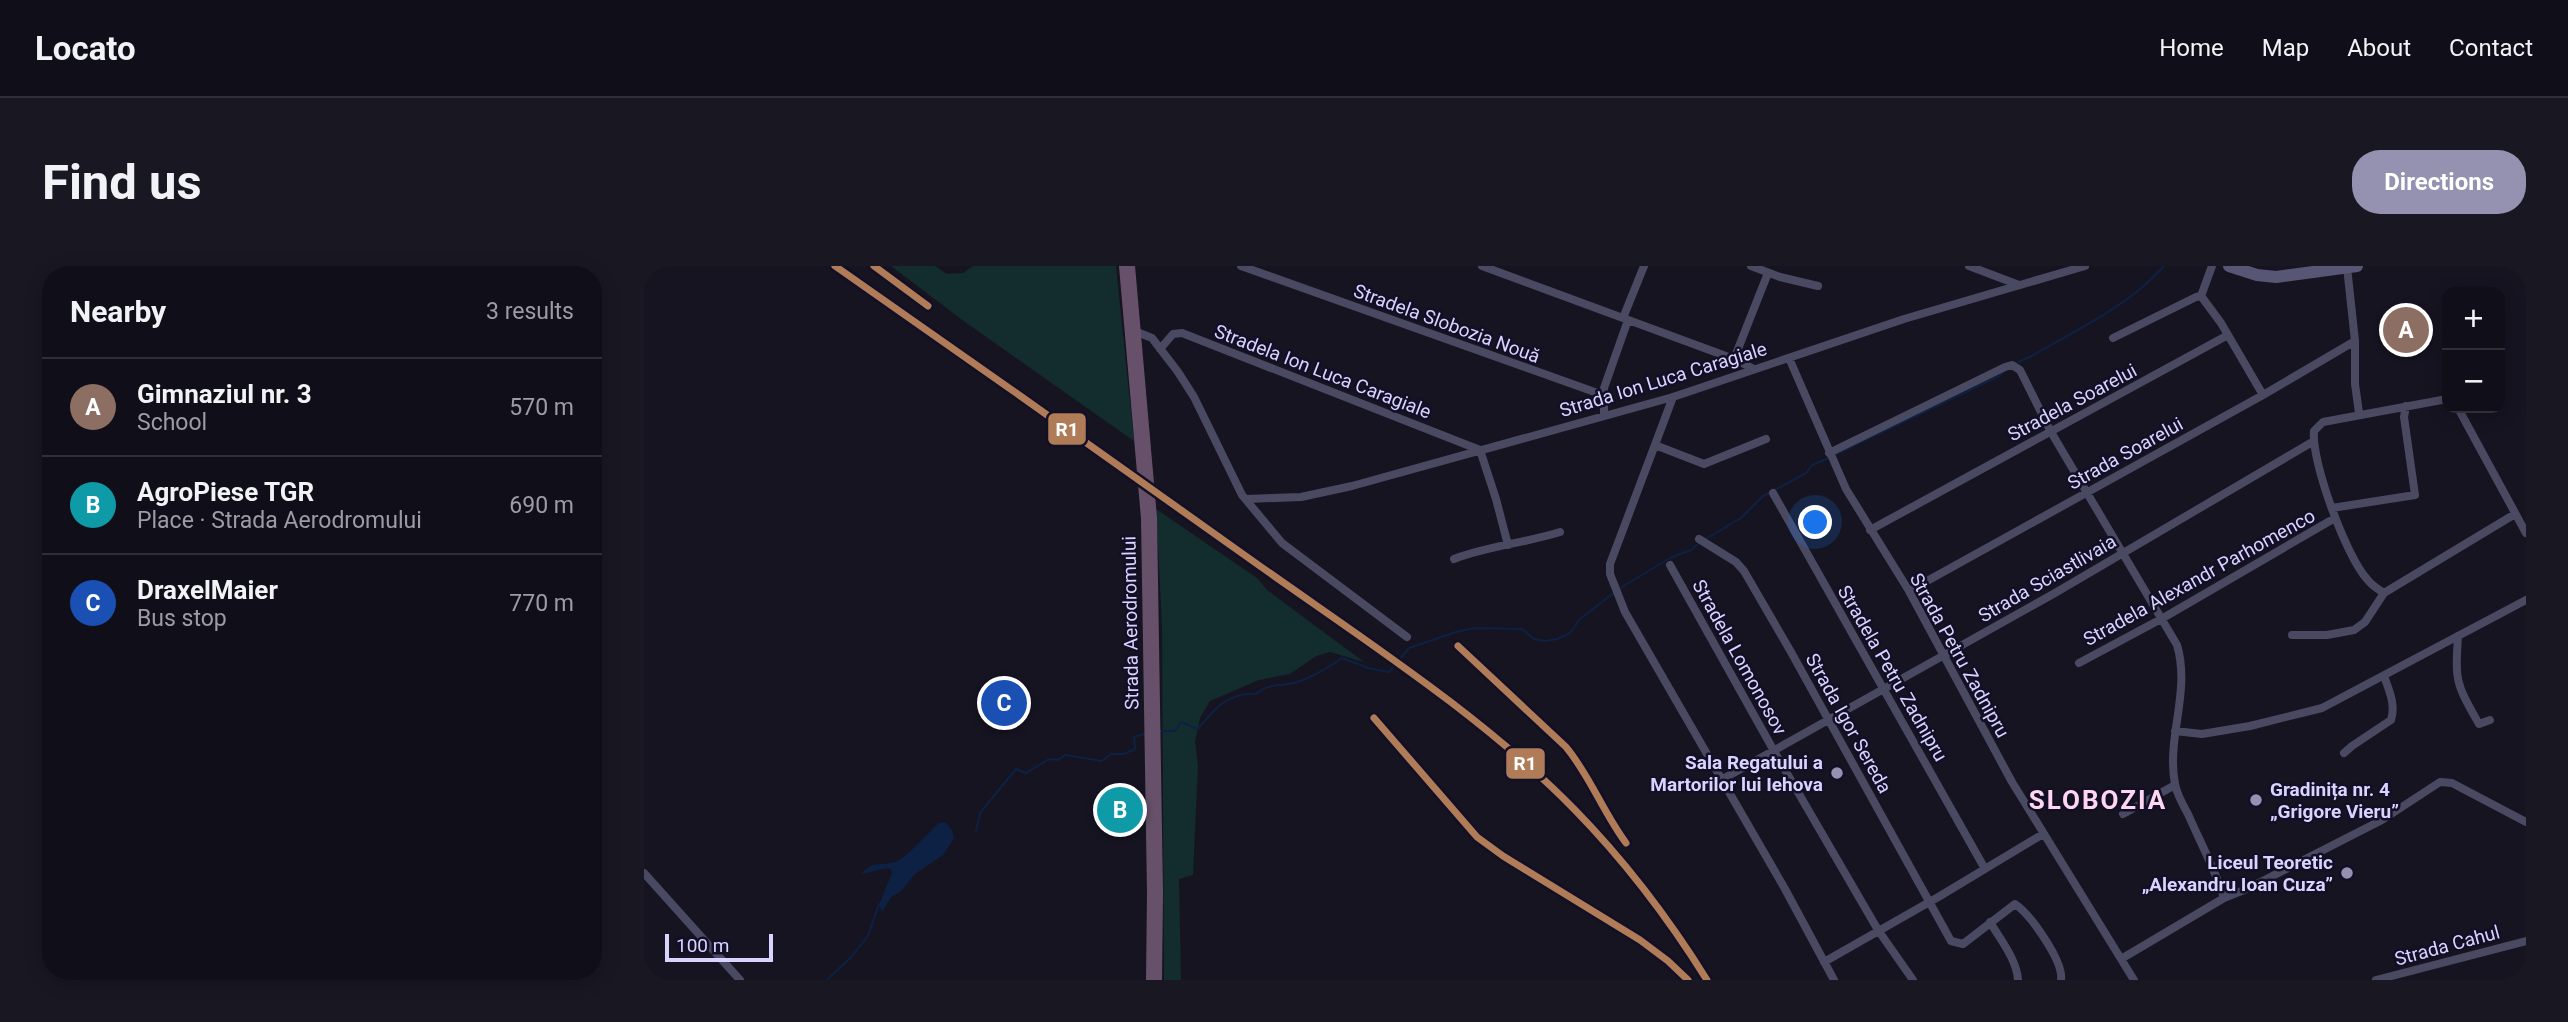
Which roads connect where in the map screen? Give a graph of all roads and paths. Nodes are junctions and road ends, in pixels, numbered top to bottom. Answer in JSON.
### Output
{"nodes":[{"id":1,"x":1127,"y":266,"type":"edge"},
{"id":2,"x":1241,"y":266,"type":"edge"},
{"id":3,"x":1482,"y":266,"type":"edge"},
{"id":4,"x":1644,"y":266,"type":"edge"},
{"id":5,"x":1751,"y":266,"type":"edge"},
{"id":6,"x":1969,"y":266,"type":"edge"},
{"id":7,"x":2085,"y":266,"type":"edge"},
{"id":8,"x":2212,"y":266,"type":"edge"},
{"id":9,"x":2229,"y":266,"type":"edge"},
{"id":10,"x":2352,"y":267,"type":"edge"},
{"id":11,"x":1768,"y":272,"type":"junction"},
{"id":12,"x":2019,"y":285,"type":"junction"},
{"id":13,"x":1818,"y":286,"type":"dead end"},
{"id":14,"x":2201,"y":296,"type":"junction"},
{"id":15,"x":1625,"y":319,"type":"junction"},
{"id":16,"x":1132,"y":330,"type":"junction"},
{"id":17,"x":2228,"y":335,"type":"junction"},
{"id":18,"x":2113,"y":338,"type":"dead end"},
{"id":19,"x":2355,"y":341,"type":"junction"},
{"id":20,"x":1160,"y":349,"type":"junction"},
{"id":21,"x":1789,"y":358,"type":"junction"},
{"id":22,"x":1734,"y":359,"type":"junction"},
{"id":23,"x":1754,"y":369,"type":"junction"},
{"id":24,"x":1602,"y":395,"type":"junction"},
{"id":25,"x":2263,"y":395,"type":"junction"},
{"id":26,"x":1673,"y":397,"type":"junction"},
{"id":27,"x":2442,"y":400,"type":"edge"},
{"id":28,"x":2406,"y":406,"type":"junction"},
{"id":29,"x":2461,"y":413,"type":"edge"},
{"id":30,"x":2359,"y":414,"type":"junction"},
{"id":31,"x":1604,"y":415,"type":"junction"},
{"id":32,"x":2051,"y":432,"type":"junction"},
{"id":33,"x":1766,"y":439,"type":"dead end"},
{"id":34,"x":2314,"y":441,"type":"junction"},
{"id":35,"x":1655,"y":445,"type":"junction"},
{"id":36,"x":1480,"y":450,"type":"junction"},
{"id":37,"x":1829,"y":453,"type":"junction"},
{"id":38,"x":2086,"y":493,"type":"junction"},
{"id":39,"x":1773,"y":494,"type":"dead end"},
{"id":40,"x":1246,"y":499,"type":"junction"},
{"id":41,"x":2332,"y":508,"type":"junction"},
{"id":42,"x":2515,"y":514,"type":"junction"},
{"id":43,"x":2335,"y":518,"type":"junction"},
{"id":44,"x":1870,"y":530,"type":"junction"},
{"id":45,"x":1560,"y":532,"type":"dead end"},
{"id":46,"x":2526,"y":533,"type":"edge"},
{"id":47,"x":1699,"y":539,"type":"dead end"},
{"id":48,"x":1508,"y":545,"type":"junction"},
{"id":49,"x":2121,"y":553,"type":"junction"},
{"id":50,"x":1454,"y":559,"type":"dead end"},
{"id":51,"x":1670,"y":565,"type":"dead end"},
{"id":52,"x":1909,"y":592,"type":"junction"},
{"id":53,"x":2384,"y":593,"type":"junction"},
{"id":54,"x":2526,"y":600,"type":"edge"},
{"id":55,"x":2163,"y":618,"type":"junction"},
{"id":56,"x":2292,"y":635,"type":"dead end"},
{"id":57,"x":2458,"y":636,"type":"junction"},
{"id":58,"x":1407,"y":637,"type":"dead end"},
{"id":59,"x":1945,"y":655,"type":"junction"},
{"id":60,"x":2079,"y":663,"type":"dead end"},
{"id":61,"x":2384,"y":676,"type":"junction"},
{"id":62,"x":1884,"y":689,"type":"junction"},
{"id":63,"x":1829,"y":720,"type":"junction"},
{"id":64,"x":2490,"y":720,"type":"dead end"},
{"id":65,"x":2175,"y":731,"type":"junction"},
{"id":66,"x":1774,"y":751,"type":"junction"},
{"id":67,"x":2344,"y":753,"type":"dead end"},
{"id":68,"x":1721,"y":780,"type":"junction"},
{"id":69,"x":2175,"y":785,"type":"junction"},
{"id":70,"x":2123,"y":814,"type":"dead end"},
{"id":71,"x":2526,"y":822,"type":"edge"},
{"id":72,"x":2043,"y":834,"type":"junction"},
{"id":73,"x":1985,"y":869,"type":"junction"},
{"id":74,"x":644,"y":873,"type":"edge"},
{"id":75,"x":2224,"y":898,"type":"junction"},
{"id":76,"x":1930,"y":902,"type":"junction"},
{"id":77,"x":1990,"y":922,"type":"junction"},
{"id":78,"x":1878,"y":930,"type":"junction"},
{"id":79,"x":2526,"y":940,"type":"edge"},
{"id":80,"x":2121,"y":959,"type":"junction"},
{"id":81,"x":1825,"y":962,"type":"junction"},
{"id":82,"x":740,"y":980,"type":"edge"},
{"id":83,"x":1154,"y":980,"type":"edge"},
{"id":84,"x":1833,"y":980,"type":"edge"},
{"id":85,"x":1913,"y":980,"type":"edge"},
{"id":86,"x":2018,"y":980,"type":"edge"},
{"id":87,"x":2061,"y":980,"type":"edge"},
{"id":88,"x":2134,"y":980,"type":"edge"},
{"id":89,"x":2376,"y":980,"type":"edge"}],
"edges":[{"from":1,"to":16,"type":"highway","name":"Strada Aerodromului"},
{"from":2,"to":24,"type":"street","name":"Stradela Slobozia Nouă"},
{"from":3,"to":15,"type":"street"},
{"from":4,"to":15,"type":"street"},
{"from":5,"to":11,"type":"street"},
{"from":6,"to":12,"type":"street"},
{"from":7,"to":12,"type":"street","name":"Strada Ion Luca Caragiale"},
{"from":8,"to":14,"type":"street"},
{"from":9,"to":10,"type":"street"},
{"from":10,"to":19,"type":"street"},
{"from":11,"to":13,"type":"street"},
{"from":11,"to":22,"type":"street"},
{"from":12,"to":21,"type":"street","name":"Strada Ion Luca Caragiale"},
{"from":14,"to":17,"type":"street"},
{"from":14,"to":18,"type":"street"},
{"from":15,"to":22,"type":"street"},
{"from":15,"to":24,"type":"street"},
{"from":16,"to":20,"type":"street"},
{"from":16,"to":83,"type":"highway","name":"Strada Aerodromului"},
{"from":17,"to":25,"type":"street"},
{"from":17,"to":32,"type":"street","name":"Stradela Soarelui"},
{"from":19,"to":25,"type":"street","name":"Strada Soarelui"},
{"from":19,"to":30,"type":"street"},
{"from":20,"to":36,"type":"street","name":"Stradela Ion Luca Caragiale"},
{"from":20,"to":40,"type":"street"},
{"from":21,"to":23,"type":"street","name":"Strada Ion Luca Caragiale"},
{"from":21,"to":37,"type":"street","name":"Strada Petru Zadnipru"},
{"from":22,"to":23,"type":"street"},
{"from":23,"to":26,"type":"street","name":"Strada Ion Luca Caragiale"},
{"from":24,"to":31,"type":"street"},
{"from":25,"to":38,"type":"street","name":"Strada Soarelui"},
{"from":26,"to":31,"type":"street","name":"Strada Ion Luca Caragiale"},
{"from":26,"to":35,"type":"street"},
{"from":27,"to":28,"type":"street"},
{"from":28,"to":30,"type":"street"},
{"from":28,"to":41,"type":"street","name":"Stradela Alexandr Parhomenco"},
{"from":29,"to":42,"type":"street"},
{"from":30,"to":34,"type":"street","name":"Strada Sciastlivaia"},
{"from":31,"to":36,"type":"street","name":"Strada Ion Luca Caragiale"},
{"from":32,"to":37,"type":"street"},
{"from":32,"to":38,"type":"street"},
{"from":32,"to":44,"type":"street","name":"Stradela Soarelui"},
{"from":33,"to":35,"type":"street"},
{"from":34,"to":41,"type":"street"},
{"from":34,"to":49,"type":"street","name":"Strada Sciastlivaia"},
{"from":35,"to":68,"type":"street"},
{"from":36,"to":40,"type":"street","name":"Strada Ion Luca Caragiale"},
{"from":36,"to":48,"type":"street"},
{"from":37,"to":44,"type":"street","name":"Strada Petru Zadnipru"},
{"from":38,"to":49,"type":"street"},
{"from":38,"to":52,"type":"street","name":"Strada Soarelui"},
{"from":39,"to":62,"type":"street","name":"Stradela Petru Zadnipru"},
{"from":40,"to":58,"type":"street"},
{"from":41,"to":43,"type":"street"},
{"from":42,"to":46,"type":"street"},
{"from":42,"to":53,"type":"street"},
{"from":43,"to":53,"type":"street"},
{"from":43,"to":55,"type":"street","name":"Stradela Alexandr Parhomenco"},
{"from":44,"to":52,"type":"street","name":"Strada Petru Zadnipru"},
{"from":45,"to":48,"type":"street"},
{"from":47,"to":63,"type":"street","name":"Strada Igor Sereda"},
{"from":48,"to":50,"type":"street"},
{"from":49,"to":55,"type":"street"},
{"from":49,"to":59,"type":"street","name":"Strada Sciastlivaia"},
{"from":51,"to":66,"type":"street","name":"Stradela Lomonosov"},
{"from":52,"to":59,"type":"street","name":"Strada Petru Zadnipru"},
{"from":53,"to":56,"type":"street"},
{"from":54,"to":57,"type":"street"},
{"from":55,"to":60,"type":"street","name":"Stradela Alexandr Parhomenco"},
{"from":55,"to":65,"type":"street"},
{"from":57,"to":61,"type":"street"},
{"from":57,"to":64,"type":"street"},
{"from":59,"to":62,"type":"street","name":"Strada Sciastlivaia"},
{"from":59,"to":72,"type":"street","name":"Strada Petru Zadnipru"},
{"from":61,"to":65,"type":"street"},
{"from":61,"to":67,"type":"street"},
{"from":62,"to":63,"type":"street","name":"Strada Sciastlivaia"},
{"from":62,"to":73,"type":"street","name":"Stradela Petru Zadnipru"},
{"from":63,"to":66,"type":"street","name":"Strada Sciastlivaia"},
{"from":63,"to":76,"type":"street","name":"Strada Igor Sereda"},
{"from":65,"to":69,"type":"street"},
{"from":66,"to":68,"type":"street","name":"Strada Sciastlivaia"},
{"from":66,"to":78,"type":"street","name":"Stradela Lomonosov"},
{"from":68,"to":81,"type":"street"},
{"from":69,"to":70,"type":"street"},
{"from":69,"to":75,"type":"street"},
{"from":71,"to":75,"type":"street"},
{"from":72,"to":73,"type":"street"},
{"from":72,"to":80,"type":"street","name":"Strada Petru Zadnipru"},
{"from":73,"to":76,"type":"street"},
{"from":74,"to":82,"type":"street"},
{"from":75,"to":80,"type":"street"},
{"from":76,"to":77,"type":"street","name":"Strada Igor Sereda"},
{"from":76,"to":78,"type":"street"},
{"from":77,"to":86,"type":"street"},
{"from":77,"to":87,"type":"street"},
{"from":78,"to":81,"type":"street"},
{"from":78,"to":85,"type":"street","name":"Stradela Lomonosov"},
{"from":79,"to":89,"type":"street","name":"Strada Cahul"},
{"from":80,"to":88,"type":"street","name":"Strada Petru Zadnipru"},
{"from":81,"to":84,"type":"street"}]}
